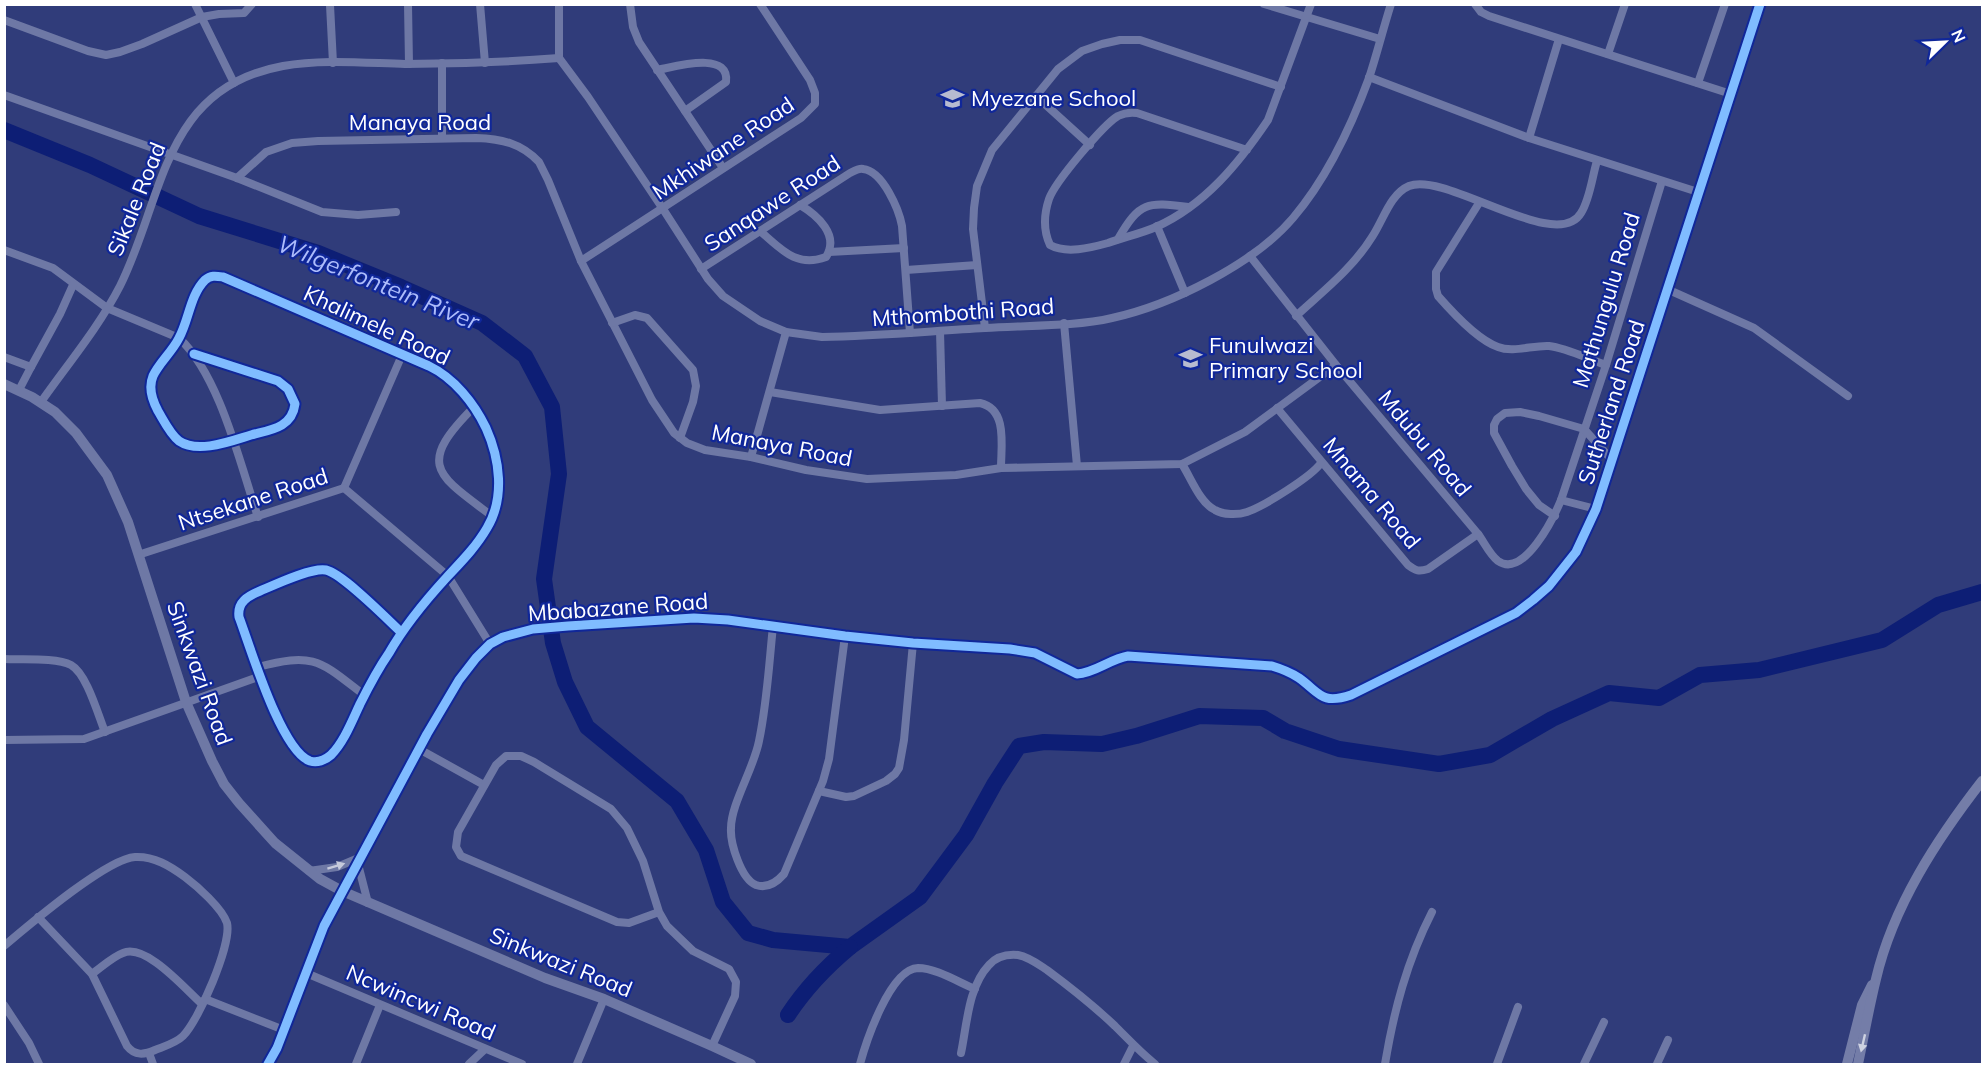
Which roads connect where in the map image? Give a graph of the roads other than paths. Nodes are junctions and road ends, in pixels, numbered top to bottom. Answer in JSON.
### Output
{"nodes":[{"id":1,"x":195,"y":4,"type":"edge"},
{"id":2,"x":252,"y":4,"type":"edge"},
{"id":3,"x":408,"y":4,"type":"edge"},
{"id":4,"x":480,"y":4,"type":"edge"},
{"id":5,"x":559,"y":4,"type":"edge"},
{"id":6,"x":630,"y":4,"type":"edge"},
{"id":7,"x":760,"y":4,"type":"edge"},
{"id":8,"x":1264,"y":4,"type":"edge"},
{"id":9,"x":1311,"y":4,"type":"edge"},
{"id":10,"x":1391,"y":4,"type":"edge"},
{"id":11,"x":1475,"y":4,"type":"edge"},
{"id":12,"x":1624,"y":4,"type":"edge"},
{"id":13,"x":1725,"y":4,"type":"edge"},
{"id":14,"x":1760,"y":4,"type":"edge"},
{"id":15,"x":330,"y":5,"type":"edge"},
{"id":16,"x":202,"y":17,"type":"junction"},
{"id":17,"x":1306,"y":18,"type":"junction"},
{"id":18,"x":4,"y":20,"type":"edge"},
{"id":19,"x":1380,"y":39,"type":"junction"},
{"id":20,"x":1559,"y":39,"type":"junction"},
{"id":21,"x":1608,"y":54,"type":"junction"},
{"id":22,"x":559,"y":58,"type":"junction"},
{"id":23,"x":333,"y":63,"type":"junction"},
{"id":24,"x":442,"y":63,"type":"junction"},
{"id":25,"x":485,"y":63,"type":"junction"},
{"id":26,"x":409,"y":64,"type":"junction"},
{"id":27,"x":657,"y":70,"type":"junction"},
{"id":28,"x":1369,"y":77,"type":"junction"},
{"id":29,"x":234,"y":83,"type":"junction"},
{"id":30,"x":1698,"y":83,"type":"junction"},
{"id":31,"x":1281,"y":87,"type":"junction"},
{"id":32,"x":4,"y":94,"type":"edge"},
{"id":33,"x":1731,"y":94,"type":"junction"},
{"id":34,"x":1036,"y":96,"type":"junction"},
{"id":35,"x":685,"y":111,"type":"junction"},
{"id":36,"x":442,"y":138,"type":"junction"},
{"id":37,"x":1529,"y":138,"type":"junction"},
{"id":38,"x":1090,"y":145,"type":"junction"},
{"id":39,"x":1246,"y":150,"type":"junction"},
{"id":40,"x":169,"y":155,"type":"junction"},
{"id":41,"x":1597,"y":161,"type":"junction"},
{"id":42,"x":723,"y":168,"type":"junction"},
{"id":43,"x":237,"y":178,"type":"junction"},
{"id":44,"x":1662,"y":181,"type":"junction"},
{"id":45,"x":1698,"y":192,"type":"junction"},
{"id":46,"x":1479,"y":203,"type":"junction"},
{"id":47,"x":800,"y":204,"type":"junction"},
{"id":48,"x":1189,"y":207,"type":"junction"},
{"id":49,"x":663,"y":209,"type":"junction"},
{"id":50,"x":396,"y":212,"type":"dead end"},
{"id":51,"x":1157,"y":226,"type":"junction"},
{"id":52,"x":760,"y":231,"type":"junction"},
{"id":53,"x":1118,"y":239,"type":"junction"},
{"id":54,"x":904,"y":248,"type":"junction"},
{"id":55,"x":4,"y":250,"type":"edge"},
{"id":56,"x":829,"y":252,"type":"junction"},
{"id":57,"x":1250,"y":256,"type":"junction"},
{"id":58,"x":581,"y":261,"type":"junction"},
{"id":59,"x":977,"y":265,"type":"junction"},
{"id":60,"x":701,"y":269,"type":"junction"},
{"id":61,"x":906,"y":270,"type":"junction"},
{"id":62,"x":74,"y":285,"type":"junction"},
{"id":63,"x":1669,"y":290,"type":"junction"},
{"id":64,"x":1185,"y":293,"type":"junction"},
{"id":65,"x":107,"y":308,"type":"junction"},
{"id":66,"x":1296,"y":315,"type":"junction"},
{"id":67,"x":612,"y":323,"type":"junction"},
{"id":68,"x":1064,"y":323,"type":"junction"},
{"id":69,"x":985,"y":328,"type":"junction"},
{"id":70,"x":940,"y":331,"type":"junction"},
{"id":71,"x":786,"y":332,"type":"junction"},
{"id":72,"x":910,"y":333,"type":"junction"},
{"id":73,"x":179,"y":338,"type":"junction"},
{"id":74,"x":194,"y":354,"type":"junction"},
{"id":75,"x":402,"y":355,"type":"junction"},
{"id":76,"x":4,"y":357,"type":"edge"},
{"id":77,"x":1336,"y":365,"type":"junction"},
{"id":78,"x":1606,"y":365,"type":"junction"},
{"id":79,"x":31,"y":367,"type":"junction"},
{"id":80,"x":4,"y":384,"type":"edge"},
{"id":81,"x":19,"y":390,"type":"junction"},
{"id":82,"x":770,"y":392,"type":"junction"},
{"id":83,"x":1848,"y":396,"type":"dead end"},
{"id":84,"x":41,"y":402,"type":"junction"},
{"id":85,"x":942,"y":406,"type":"junction"},
{"id":86,"x":474,"y":407,"type":"junction"},
{"id":87,"x":1277,"y":408,"type":"junction"},
{"id":88,"x":1584,"y":429,"type":"junction"},
{"id":89,"x":680,"y":438,"type":"junction"},
{"id":90,"x":233,"y":440,"type":"junction"},
{"id":91,"x":751,"y":457,"type":"junction"},
{"id":92,"x":1612,"y":460,"type":"junction"},
{"id":93,"x":1321,"y":462,"type":"junction"},
{"id":94,"x":1182,"y":464,"type":"junction"},
{"id":95,"x":1077,"y":466,"type":"junction"},
{"id":96,"x":1001,"y":468,"type":"junction"},
{"id":97,"x":344,"y":488,"type":"junction"},
{"id":98,"x":1561,"y":500,"type":"junction"},
{"id":99,"x":1596,"y":509,"type":"junction"},
{"id":100,"x":492,"y":516,"type":"junction"},
{"id":101,"x":1555,"y":516,"type":"junction"},
{"id":102,"x":258,"y":517,"type":"junction"},
{"id":103,"x":1478,"y":534,"type":"junction"},
{"id":104,"x":138,"y":555,"type":"junction"},
{"id":105,"x":1509,"y":563,"type":"joint"},
{"id":106,"x":448,"y":576,"type":"junction"},
{"id":107,"x":772,"y":626,"type":"junction"},
{"id":108,"x":401,"y":632,"type":"junction"},
{"id":109,"x":844,"y":636,"type":"junction"},
{"id":110,"x":914,"y":643,"type":"junction"},
{"id":111,"x":490,"y":644,"type":"junction"},
{"id":112,"x":4,"y":659,"type":"edge"},
{"id":113,"x":258,"y":667,"type":"junction"},
{"id":114,"x":261,"y":676,"type":"junction"},
{"id":115,"x":364,"y":696,"type":"junction"},
{"id":116,"x":1351,"y":696,"type":"joint"},
{"id":117,"x":186,"y":702,"type":"junction"},
{"id":118,"x":105,"y":732,"type":"junction"},
{"id":119,"x":4,"y":740,"type":"edge"},
{"id":120,"x":419,"y":749,"type":"junction"},
{"id":121,"x":1983,"y":781,"type":"edge"},
{"id":122,"x":484,"y":785,"type":"junction"},
{"id":123,"x":819,"y":791,"type":"junction"},
{"id":124,"x":359,"y":860,"type":"junction"},
{"id":125,"x":309,"y":871,"type":"junction"},
{"id":126,"x":342,"y":891,"type":"junction"},
{"id":127,"x":368,"y":903,"type":"junction"},
{"id":128,"x":659,"y":912,"type":"junction"},
{"id":129,"x":1432,"y":912,"type":"dead end"},
{"id":130,"x":38,"y":917,"type":"junction"},
{"id":131,"x":4,"y":946,"type":"edge"},
{"id":132,"x":306,"y":973,"type":"junction"},
{"id":133,"x":92,"y":974,"type":"junction"},
{"id":134,"x":1875,"y":980,"type":"junction"},
{"id":135,"x":975,"y":989,"type":"junction"},
{"id":136,"x":604,"y":999,"type":"junction"},
{"id":137,"x":203,"y":1001,"type":"junction"},
{"id":138,"x":4,"y":1005,"type":"edge"},
{"id":139,"x":380,"y":1005,"type":"junction"},
{"id":140,"x":1518,"y":1007,"type":"dead end"},
{"id":141,"x":1604,"y":1022,"type":"dead end"},
{"id":142,"x":284,"y":1030,"type":"junction"},
{"id":143,"x":1668,"y":1040,"type":"dead end"},
{"id":144,"x":712,"y":1046,"type":"junction"},
{"id":145,"x":1133,"y":1046,"type":"junction"},
{"id":146,"x":485,"y":1049,"type":"junction"},
{"id":147,"x":149,"y":1053,"type":"junction"},
{"id":148,"x":961,"y":1053,"type":"dead end"},
{"id":149,"x":747,"y":1062,"type":"edge"},
{"id":150,"x":39,"y":1065,"type":"edge"},
{"id":151,"x":153,"y":1065,"type":"edge"},
{"id":152,"x":268,"y":1065,"type":"edge"},
{"id":153,"x":356,"y":1065,"type":"edge"},
{"id":154,"x":469,"y":1065,"type":"edge"},
{"id":155,"x":522,"y":1065,"type":"edge"},
{"id":156,"x":577,"y":1065,"type":"edge"},
{"id":157,"x":860,"y":1065,"type":"edge"},
{"id":158,"x":1124,"y":1065,"type":"edge"},
{"id":159,"x":1155,"y":1065,"type":"edge"},
{"id":160,"x":1385,"y":1065,"type":"edge"},
{"id":161,"x":1497,"y":1065,"type":"edge"},
{"id":162,"x":1584,"y":1065,"type":"edge"},
{"id":163,"x":1658,"y":1065,"type":"edge"},
{"id":164,"x":1847,"y":1065,"type":"edge"},
{"id":165,"x":1858,"y":1065,"type":"edge"}],
"edges":[{"from":1,"to":16,"type":"street"},
{"from":2,"to":16,"type":"street"},
{"from":3,"to":26,"type":"street"},
{"from":4,"to":25,"type":"street"},
{"from":5,"to":22,"type":"street"},
{"from":6,"to":27,"type":"street"},
{"from":7,"to":42,"type":"street","name":"Mkhiwane Road"},
{"from":8,"to":17,"type":"street"},
{"from":9,"to":17,"type":"street"},
{"from":10,"to":19,"type":"street","name":"Mthombothi Road"},
{"from":11,"to":20,"type":"street"},
{"from":12,"to":21,"type":"street"},
{"from":13,"to":30,"type":"street"},
{"from":14,"to":33,"type":"street","name":"Sutherland Road"},
{"from":15,"to":23,"type":"street"},
{"from":16,"to":18,"type":"street"},
{"from":16,"to":29,"type":"street"},
{"from":17,"to":19,"type":"street"},
{"from":17,"to":31,"type":"street"},
{"from":19,"to":28,"type":"street","name":"Mthombothi Road"},
{"from":20,"to":21,"type":"street"},
{"from":20,"to":37,"type":"street"},
{"from":21,"to":30,"type":"street"},
{"from":22,"to":25,"type":"street","name":"Sikale Road"},
{"from":22,"to":49,"type":"street","name":"Mthombothi Road"},
{"from":23,"to":26,"type":"street","name":"Sikale Road"},
{"from":23,"to":29,"type":"street","name":"Sikale Road"},
{"from":24,"to":25,"type":"street","name":"Sikale Road"},
{"from":24,"to":26,"type":"street","name":"Sikale Road"},
{"from":24,"to":36,"type":"street"},
{"from":27,"to":35,"type":"street"},
{"from":27,"to":35,"type":"street"},
{"from":28,"to":37,"type":"street"},
{"from":28,"to":57,"type":"street","name":"Mthombothi Road"},
{"from":29,"to":40,"type":"street","name":"Sikale Road"},
{"from":30,"to":33,"type":"street"},
{"from":31,"to":34,"type":"street"},
{"from":31,"to":39,"type":"street"},
{"from":32,"to":40,"type":"street"},
{"from":33,"to":45,"type":"street","name":"Sutherland Road"},
{"from":34,"to":38,"type":"street"},
{"from":34,"to":59,"type":"street"},
{"from":35,"to":42,"type":"street"},
{"from":36,"to":43,"type":"street","name":"Manaya Road"},
{"from":36,"to":58,"type":"street","name":"Manaya Road"},
{"from":37,"to":41,"type":"street"},
{"from":38,"to":39,"type":"street"},
{"from":38,"to":53,"type":"street"},
{"from":39,"to":48,"type":"street"},
{"from":40,"to":43,"type":"street"},
{"from":40,"to":65,"type":"street","name":"Sikale Road"},
{"from":41,"to":44,"type":"street"},
{"from":41,"to":46,"type":"street"},
{"from":42,"to":49,"type":"street","name":"Mkhiwane Road"},
{"from":43,"to":50,"type":"street"},
{"from":44,"to":45,"type":"street"},
{"from":44,"to":78,"type":"street","name":"Mathungulu Road"},
{"from":45,"to":63,"type":"street","name":"Sutherland Road"},
{"from":46,"to":66,"type":"street"},
{"from":46,"to":78,"type":"street"},
{"from":47,"to":52,"type":"street","name":"Sanqawe Road"},
{"from":47,"to":54,"type":"street","name":"Sanqawe Road"},
{"from":47,"to":56,"type":"street"},
{"from":48,"to":51,"type":"street"},
{"from":48,"to":53,"type":"street"},
{"from":49,"to":58,"type":"street","name":"Mkhiwane Road"},
{"from":49,"to":60,"type":"street","name":"Mthombothi Road"},
{"from":51,"to":53,"type":"street"},
{"from":51,"to":64,"type":"street"},
{"from":52,"to":56,"type":"street"},
{"from":52,"to":60,"type":"street","name":"Sanqawe Road"},
{"from":54,"to":56,"type":"street"},
{"from":54,"to":61,"type":"street","name":"Sanqawe Road"},
{"from":55,"to":62,"type":"street"},
{"from":57,"to":64,"type":"street","name":"Mthombothi Road"},
{"from":57,"to":66,"type":"street","name":"Mdubu Road"},
{"from":58,"to":67,"type":"street","name":"Manaya Road"},
{"from":59,"to":61,"type":"street"},
{"from":59,"to":69,"type":"street"},
{"from":60,"to":71,"type":"street","name":"Mthombothi Road"},
{"from":61,"to":72,"type":"street","name":"Sanqawe Road"},
{"from":62,"to":65,"type":"street"},
{"from":62,"to":79,"type":"street"},
{"from":63,"to":83,"type":"street"},
{"from":63,"to":92,"type":"street","name":"Sutherland Road"},
{"from":64,"to":68,"type":"street","name":"Mthombothi Road"},
{"from":65,"to":73,"type":"street"},
{"from":65,"to":84,"type":"street","name":"Sikale Road"},
{"from":66,"to":77,"type":"street","name":"Mdubu Road"},
{"from":67,"to":89,"type":"street","name":"Manaya Road"},
{"from":67,"to":89,"type":"street"},
{"from":68,"to":69,"type":"street","name":"Mthombothi Road"},
{"from":68,"to":95,"type":"street"},
{"from":69,"to":70,"type":"street","name":"Mthombothi Road"},
{"from":70,"to":72,"type":"street","name":"Mthombothi Road"},
{"from":70,"to":85,"type":"street"},
{"from":71,"to":72,"type":"street","name":"Mthombothi Road"},
{"from":71,"to":82,"type":"street"},
{"from":73,"to":74,"type":"street"},
{"from":73,"to":75,"type":"street","name":"Khalimele Road"},
{"from":73,"to":90,"type":"street"},
{"from":74,"to":90,"type":"street"},
{"from":74,"to":90,"type":"street"},
{"from":75,"to":86,"type":"street","name":"Khalimele Road"},
{"from":75,"to":97,"type":"street"},
{"from":76,"to":79,"type":"street"},
{"from":77,"to":87,"type":"street","name":"Manaya Road"},
{"from":77,"to":103,"type":"street","name":"Mdubu Road"},
{"from":78,"to":88,"type":"street","name":"Mathungulu Road"},
{"from":79,"to":81,"type":"street"},
{"from":80,"to":81,"type":"street","name":"Sinkwazi Road"},
{"from":81,"to":84,"type":"street","name":"Sinkwazi Road"},
{"from":82,"to":85,"type":"street"},
{"from":82,"to":91,"type":"street"},
{"from":84,"to":104,"type":"street","name":"Sinkwazi Road"},
{"from":85,"to":96,"type":"street"},
{"from":86,"to":100,"type":"street","name":"Khalimele Road"},
{"from":86,"to":100,"type":"street"},
{"from":87,"to":93,"type":"street","name":"Mnama Road"},
{"from":87,"to":94,"type":"street","name":"Manaya Road"},
{"from":88,"to":92,"type":"street"},
{"from":88,"to":98,"type":"street","name":"Mathungulu Road"},
{"from":88,"to":101,"type":"street"},
{"from":89,"to":91,"type":"street","name":"Manaya Road"},
{"from":90,"to":102,"type":"street"},
{"from":91,"to":96,"type":"street","name":"Manaya Road"},
{"from":92,"to":99,"type":"street","name":"Sutherland Road"},
{"from":93,"to":94,"type":"street"},
{"from":93,"to":103,"type":"street","name":"Mnama Road"},
{"from":94,"to":95,"type":"street","name":"Manaya Road"},
{"from":95,"to":96,"type":"street","name":"Manaya Road"},
{"from":97,"to":102,"type":"street","name":"Ntsekane Road"},
{"from":97,"to":106,"type":"street","name":"Ntsekane Road"},
{"from":98,"to":99,"type":"street"},
{"from":98,"to":101,"type":"street","name":"Mathungulu Road"},
{"from":99,"to":116,"type":"street","name":"Sutherland Road"},
{"from":100,"to":106,"type":"street","name":"Khalimele Road"},
{"from":101,"to":105,"type":"street","name":"Mathungulu Road"},
{"from":102,"to":104,"type":"street","name":"Ntsekane Road"},
{"from":103,"to":105,"type":"street","name":"Mdubu Road"},
{"from":104,"to":117,"type":"street","name":"Sinkwazi Road"},
{"from":106,"to":108,"type":"street","name":"Khalimele Road"},
{"from":106,"to":111,"type":"street","name":"Ntsekane Road"},
{"from":107,"to":109,"type":"street","name":"Mbabazane Road"},
{"from":107,"to":111,"type":"street","name":"Mbabazane Road"},
{"from":107,"to":123,"type":"street"},
{"from":108,"to":113,"type":"street"},
{"from":108,"to":115,"type":"street","name":"Khalimele Road"},
{"from":109,"to":110,"type":"street","name":"Mbabazane Road"},
{"from":109,"to":123,"type":"street"},
{"from":110,"to":116,"type":"street","name":"Mbabazane Road"},
{"from":110,"to":123,"type":"street"},
{"from":111,"to":120,"type":"street","name":"Mbabazane Road"},
{"from":112,"to":118,"type":"street"},
{"from":113,"to":114,"type":"street"},
{"from":113,"to":115,"type":"street"},
{"from":114,"to":115,"type":"street","name":"Khalimele Road"},
{"from":114,"to":117,"type":"street"},
{"from":117,"to":118,"type":"street"},
{"from":117,"to":125,"type":"street","name":"Sinkwazi Road"},
{"from":118,"to":119,"type":"street"},
{"from":120,"to":122,"type":"street"},
{"from":120,"to":124,"type":"street","name":"Mbabazane Road"},
{"from":121,"to":134,"type":"main road"},
{"from":122,"to":128,"type":"street"},
{"from":122,"to":128,"type":"street"},
{"from":125,"to":124,"type":"street","one_way":true},
{"from":124,"to":126,"type":"street","name":"Mbabazane Road"},
{"from":124,"to":127,"type":"street"},
{"from":125,"to":126,"type":"street","name":"Sinkwazi Road"},
{"from":126,"to":127,"type":"street","name":"Sinkwazi Road"},
{"from":126,"to":132,"type":"street","name":"Mbabazane Road"},
{"from":127,"to":136,"type":"street","name":"Sinkwazi Road"},
{"from":128,"to":144,"type":"street"},
{"from":129,"to":160,"type":"street"},
{"from":130,"to":131,"type":"street"},
{"from":130,"to":133,"type":"street"},
{"from":130,"to":137,"type":"street"},
{"from":132,"to":139,"type":"street","name":"Ncwincwi Road"},
{"from":132,"to":142,"type":"street","name":"Mbabazane Road"},
{"from":133,"to":137,"type":"street"},
{"from":133,"to":147,"type":"street"},
{"from":134,"to":164,"type":"main road"},
{"from":134,"to":165,"type":"main road","one_way":true},
{"from":135,"to":145,"type":"street"},
{"from":135,"to":148,"type":"street"},
{"from":135,"to":157,"type":"street"},
{"from":136,"to":144,"type":"street","name":"Sinkwazi Road"},
{"from":136,"to":156,"type":"street"},
{"from":137,"to":142,"type":"street"},
{"from":137,"to":147,"type":"street"},
{"from":138,"to":150,"type":"street"},
{"from":139,"to":146,"type":"street","name":"Ncwincwi Road"},
{"from":139,"to":153,"type":"street"},
{"from":140,"to":161,"type":"street"},
{"from":141,"to":162,"type":"street"},
{"from":142,"to":152,"type":"street","name":"Mbabazane Road"},
{"from":143,"to":163,"type":"street"},
{"from":144,"to":149,"type":"street","name":"Sinkwazi Road"},
{"from":145,"to":158,"type":"street"},
{"from":145,"to":159,"type":"street"},
{"from":146,"to":154,"type":"street"},
{"from":146,"to":155,"type":"street","name":"Ncwincwi Road"},
{"from":147,"to":151,"type":"street"}]}
